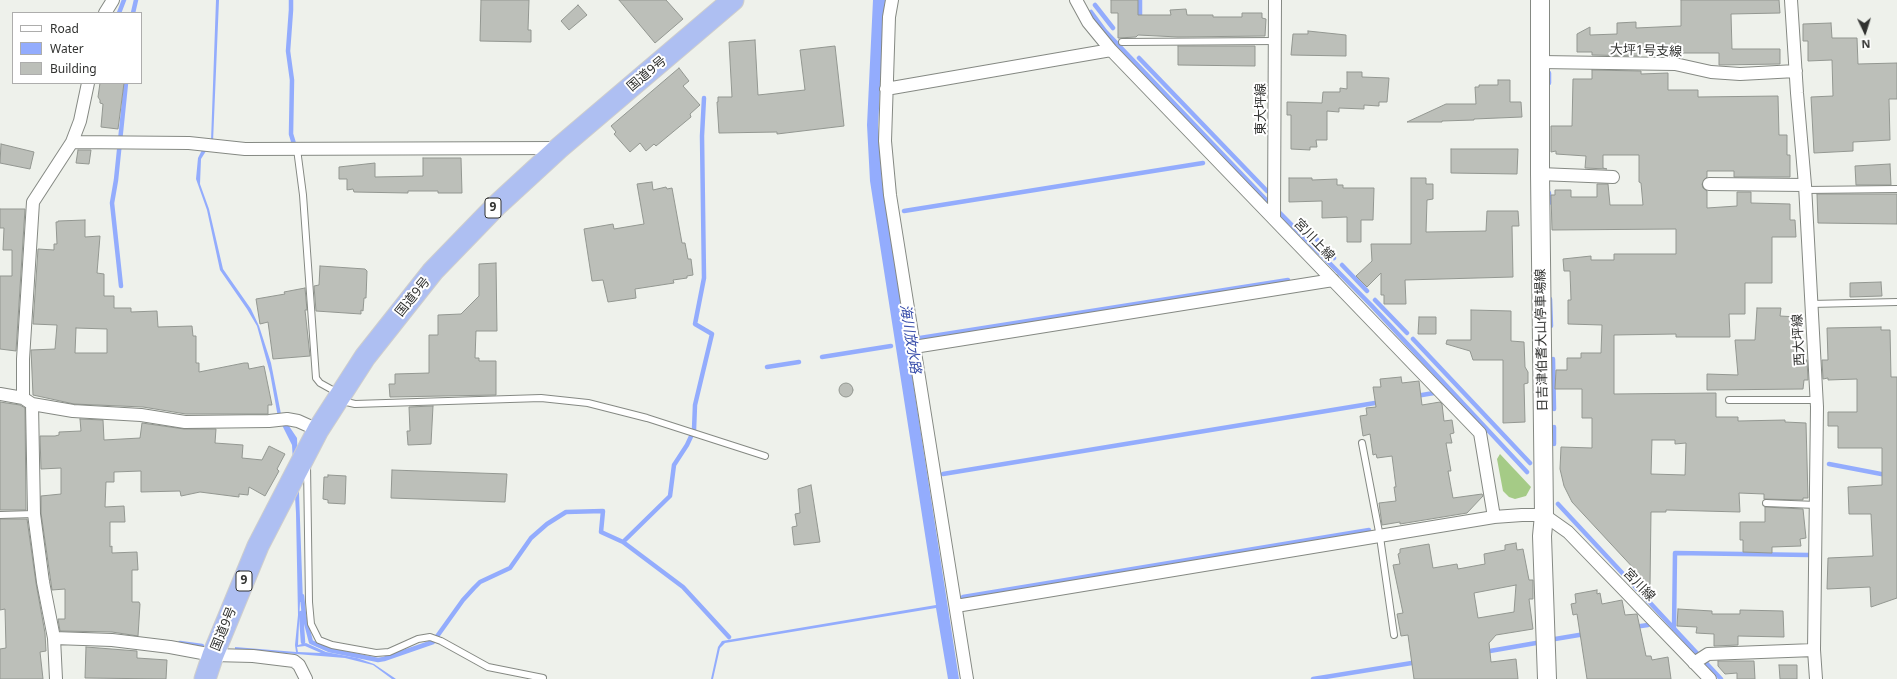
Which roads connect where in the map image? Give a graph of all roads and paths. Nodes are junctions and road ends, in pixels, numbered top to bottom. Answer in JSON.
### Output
{"nodes":[{"id":1,"x":113,"y":0,"type":"edge"},
{"id":2,"x":733,"y":0,"type":"edge"},
{"id":3,"x":892,"y":0,"type":"edge"},
{"id":4,"x":1275,"y":0,"type":"edge"},
{"id":5,"x":1540,"y":0,"type":"edge"},
{"id":6,"x":1791,"y":0,"type":"edge"},
{"id":7,"x":1080,"y":2,"type":"edge"},
{"id":8,"x":106,"y":12,"type":"edge"},
{"id":9,"x":1275,"y":41,"type":"junction"},
{"id":10,"x":1122,"y":42,"type":"dead end"},
{"id":11,"x":1111,"y":50,"type":"junction"},
{"id":12,"x":1541,"y":62,"type":"junction"},
{"id":13,"x":1796,"y":72,"type":"junction"},
{"id":14,"x":88,"y":84,"type":"edge"},
{"id":15,"x":886,"y":89,"type":"junction"},
{"id":16,"x":72,"y":142,"type":"junction"},
{"id":17,"x":559,"y":148,"type":"junction"},
{"id":18,"x":297,"y":149,"type":"junction"},
{"id":19,"x":1540,"y":174,"type":"junction"},
{"id":20,"x":1613,"y":177,"type":"dead end"},
{"id":21,"x":1709,"y":184,"type":"dead end"},
{"id":22,"x":1805,"y":187,"type":"junction"},
{"id":23,"x":1897,"y":189,"type":"edge"},
{"id":24,"x":1274,"y":218,"type":"junction"},
{"id":25,"x":1333,"y":280,"type":"junction"},
{"id":26,"x":1897,"y":302,"type":"edge"},
{"id":27,"x":1811,"y":304,"type":"junction"},
{"id":28,"x":914,"y":347,"type":"junction"},
{"id":29,"x":0,"y":394,"type":"edge"},
{"id":30,"x":339,"y":397,"type":"junction"},
{"id":31,"x":1730,"y":400,"type":"dead end"},
{"id":32,"x":1817,"y":400,"type":"junction"},
{"id":33,"x":28,"y":401,"type":"junction"},
{"id":34,"x":318,"y":430,"type":"junction"},
{"id":35,"x":1362,"y":443,"type":"dead end"},
{"id":36,"x":766,"y":456,"type":"dead end"},
{"id":37,"x":305,"y":457,"type":"junction"},
{"id":38,"x":1766,"y":503,"type":"dead end"},
{"id":39,"x":1817,"y":505,"type":"junction"},
{"id":40,"x":34,"y":514,"type":"junction"},
{"id":41,"x":0,"y":516,"type":"edge"},
{"id":42,"x":1544,"y":516,"type":"junction"},
{"id":43,"x":1494,"y":517,"type":"junction"},
{"id":44,"x":1380,"y":537,"type":"junction"},
{"id":45,"x":956,"y":606,"type":"junction"},
{"id":46,"x":1394,"y":635,"type":"dead end"},
{"id":47,"x":54,"y":638,"type":"junction"},
{"id":48,"x":1814,"y":650,"type":"junction"},
{"id":49,"x":213,"y":655,"type":"junction"},
{"id":50,"x":1694,"y":663,"type":"junction"},
{"id":51,"x":543,"y":678,"type":"dead end"},
{"id":52,"x":56,"y":679,"type":"edge"},
{"id":53,"x":206,"y":679,"type":"edge"},
{"id":54,"x":306,"y":679,"type":"edge"},
{"id":55,"x":967,"y":679,"type":"edge"},
{"id":56,"x":1547,"y":679,"type":"edge"},
{"id":57,"x":1710,"y":679,"type":"edge"},
{"id":58,"x":1816,"y":679,"type":"edge"}],
"edges":[{"from":1,"to":8,"type":"street"},
{"from":2,"to":17,"type":"highway","name":"国道9号","number":"9"},
{"from":3,"to":15,"type":"street"},
{"from":4,"to":9,"type":"street","name":"東大坪線"},
{"from":5,"to":12,"type":"main road","name":"日吉津伯耆大山停車場線"},
{"from":6,"to":13,"type":"street","name":"西大坪線"},
{"from":7,"to":11,"type":"street","name":"宮川上線"},
{"from":9,"to":10,"type":"lane"},
{"from":9,"to":24,"type":"street","name":"東大坪線"},
{"from":11,"to":15,"type":"street"},
{"from":11,"to":24,"type":"street","name":"宮川上線"},
{"from":12,"to":13,"type":"street","name":"大坪1号支線"},
{"from":12,"to":19,"type":"main road","name":"日吉津伯耆大山停車場線"},
{"from":13,"to":22,"type":"street","name":"西大坪線"},
{"from":14,"to":16,"type":"street"},
{"from":15,"to":28,"type":"street"},
{"from":16,"to":18,"type":"street"},
{"from":16,"to":33,"type":"street"},
{"from":17,"to":18,"type":"street"},
{"from":17,"to":30,"type":"highway","name":"国道9号","number":"9"},
{"from":18,"to":30,"type":"lane"},
{"from":19,"to":20,"type":"street"},
{"from":19,"to":42,"type":"main road","name":"日吉津伯耆大山停車場線"},
{"from":21,"to":22,"type":"street"},
{"from":22,"to":23,"type":"lane"},
{"from":22,"to":27,"type":"street","name":"西大坪線"},
{"from":24,"to":25,"type":"street","name":"宮川上線"},
{"from":25,"to":28,"type":"street"},
{"from":25,"to":43,"type":"street","name":"宮川上線"},
{"from":26,"to":27,"type":"lane"},
{"from":27,"to":32,"type":"street","name":"西大坪線"},
{"from":28,"to":45,"type":"street"},
{"from":29,"to":33,"type":"street"},
{"from":30,"to":34,"type":"highway","name":"国道9号","number":"9"},
{"from":30,"to":36,"type":"lane"},
{"from":31,"to":32,"type":"lane"},
{"from":32,"to":39,"type":"street","name":"西大坪線"},
{"from":33,"to":34,"type":"street"},
{"from":33,"to":40,"type":"street"},
{"from":34,"to":37,"type":"highway","name":"国道9号","number":"9"},
{"from":35,"to":44,"type":"lane"},
{"from":37,"to":49,"type":"highway","name":"国道9号","number":"9"},
{"from":37,"to":51,"type":"lane"},
{"from":38,"to":39,"type":"lane"},
{"from":39,"to":48,"type":"street","name":"西大坪線"},
{"from":40,"to":41,"type":"lane"},
{"from":40,"to":47,"type":"street"},
{"from":42,"to":43,"type":"street"},
{"from":42,"to":50,"type":"street","name":"宮川線"},
{"from":42,"to":56,"type":"main road","name":"日吉津伯耆大山停車場線"},
{"from":43,"to":44,"type":"street"},
{"from":44,"to":45,"type":"street"},
{"from":44,"to":46,"type":"lane"},
{"from":45,"to":55,"type":"street"},
{"from":47,"to":49,"type":"street"},
{"from":47,"to":52,"type":"street"},
{"from":48,"to":50,"type":"street"},
{"from":48,"to":58,"type":"street","name":"西大坪線"},
{"from":49,"to":53,"type":"highway","name":"国道9号","number":"9"},
{"from":49,"to":54,"type":"street"},
{"from":50,"to":57,"type":"street","name":"宮川線"}]}
